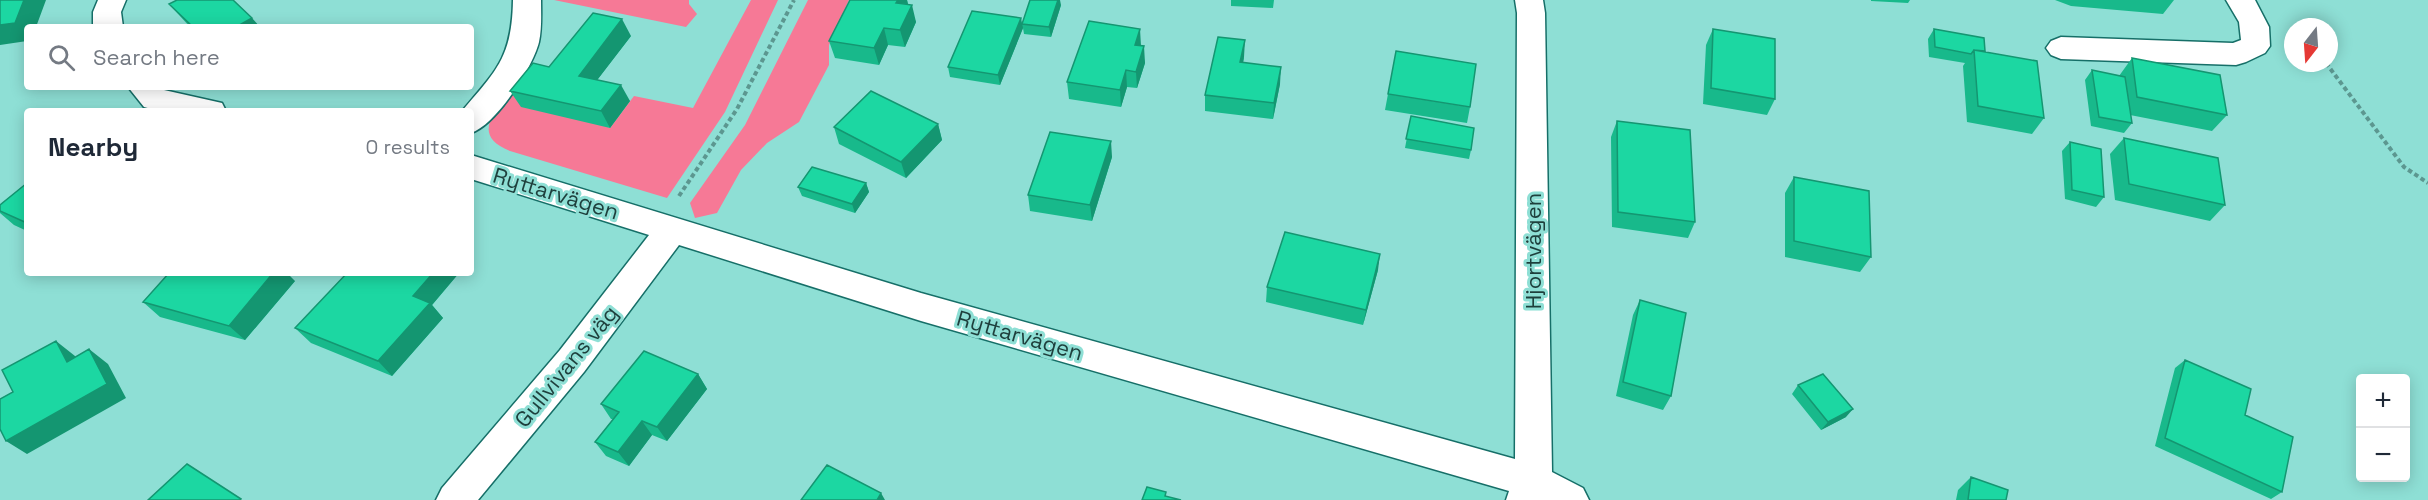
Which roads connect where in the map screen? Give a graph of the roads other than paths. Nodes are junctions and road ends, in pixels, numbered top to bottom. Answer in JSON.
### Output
{"nodes":[{"id":1,"x":112,"y":0,"type":"edge"},
{"id":2,"x":527,"y":0,"type":"edge"},
{"id":3,"x":1529,"y":0,"type":"edge"},
{"id":4,"x":2240,"y":0,"type":"edge"},
{"id":5,"x":108,"y":24,"type":"edge"},
{"id":6,"x":2061,"y":48,"type":"dead end"},
{"id":7,"x":146,"y":90,"type":"edge"},
{"id":8,"x":197,"y":108,"type":"edge"},
{"id":9,"x":474,"y":118,"type":"edge"},
{"id":10,"x":474,"y":168,"type":"edge"},
{"id":11,"x":666,"y":227,"type":"junction"},
{"id":12,"x":1529,"y":490,"type":"edge"},
{"id":13,"x":455,"y":500,"type":"edge"},
{"id":14,"x":1570,"y":500,"type":"edge"}],
"edges":[{"from":1,"to":5,"type":"street"},
{"from":2,"to":9,"type":"street"},
{"from":3,"to":12,"type":"street","name":"Hjortvägen"},
{"from":4,"to":6,"type":"street"},
{"from":7,"to":8,"type":"street"},
{"from":10,"to":11,"type":"street","name":"Ryttarvägen"},
{"from":11,"to":12,"type":"street","name":"Ryttarvägen"},
{"from":11,"to":13,"type":"street","name":"Gullvivans väg"},
{"from":12,"to":14,"type":"street","name":"Ryttarvägen"}]}
